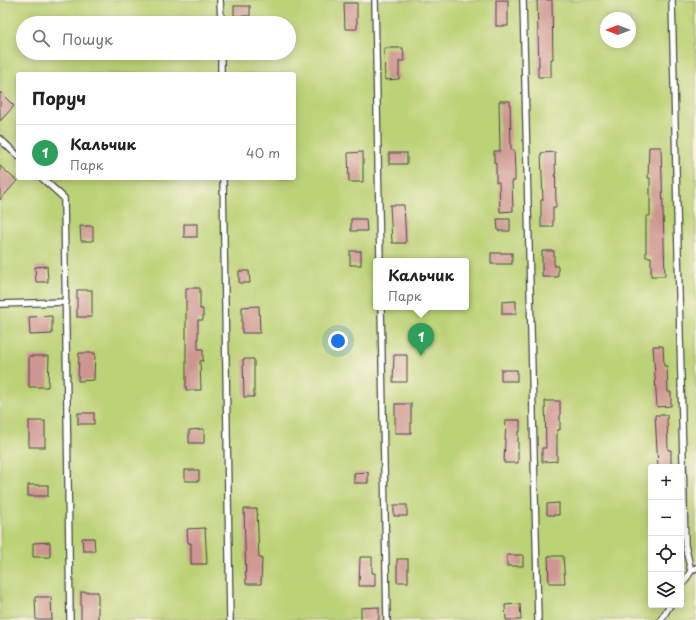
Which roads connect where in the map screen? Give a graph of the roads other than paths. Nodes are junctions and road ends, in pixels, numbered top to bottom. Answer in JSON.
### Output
{"nodes":[{"id":1,"x":220,"y":0,"type":"edge"},
{"id":2,"x":375,"y":0,"type":"edge"},
{"id":3,"x":523,"y":0,"type":"edge"},
{"id":4,"x":672,"y":0,"type":"edge"},
{"id":5,"x":221,"y":16,"type":"edge"},
{"id":6,"x":221,"y":60,"type":"edge"},
{"id":7,"x":221,"y":72,"type":"edge"},
{"id":8,"x":0,"y":139,"type":"edge"},
{"id":9,"x":16,"y":154,"type":"edge"},
{"id":10,"x":44,"y":180,"type":"edge"},
{"id":11,"x":223,"y":180,"type":"edge"},
{"id":12,"x":380,"y":258,"type":"edge"},
{"id":13,"x":66,"y":302,"type":"junction"},
{"id":14,"x":0,"y":304,"type":"edge"},
{"id":15,"x":381,"y":310,"type":"edge"},
{"id":16,"x":693,"y":570,"type":"edge"},
{"id":17,"x":684,"y":583,"type":"edge"},
{"id":18,"x":668,"y":608,"type":"edge"},
{"id":19,"x":70,"y":620,"type":"edge"},
{"id":20,"x":230,"y":620,"type":"edge"},
{"id":21,"x":387,"y":620,"type":"edge"},
{"id":22,"x":538,"y":620,"type":"edge"},
{"id":23,"x":661,"y":620,"type":"edge"}],
"edges":[{"from":1,"to":5,"type":"lane"},
{"from":2,"to":12,"type":"lane"},
{"from":3,"to":22,"type":"lane"},
{"from":4,"to":16,"type":"lane"},
{"from":6,"to":7,"type":"lane"},
{"from":8,"to":9,"type":"lane"},
{"from":10,"to":13,"type":"lane"},
{"from":11,"to":20,"type":"lane"},
{"from":13,"to":14,"type":"lane"},
{"from":13,"to":19,"type":"lane"},
{"from":15,"to":21,"type":"lane"},
{"from":16,"to":17,"type":"lane"},
{"from":18,"to":23,"type":"lane"}]}
